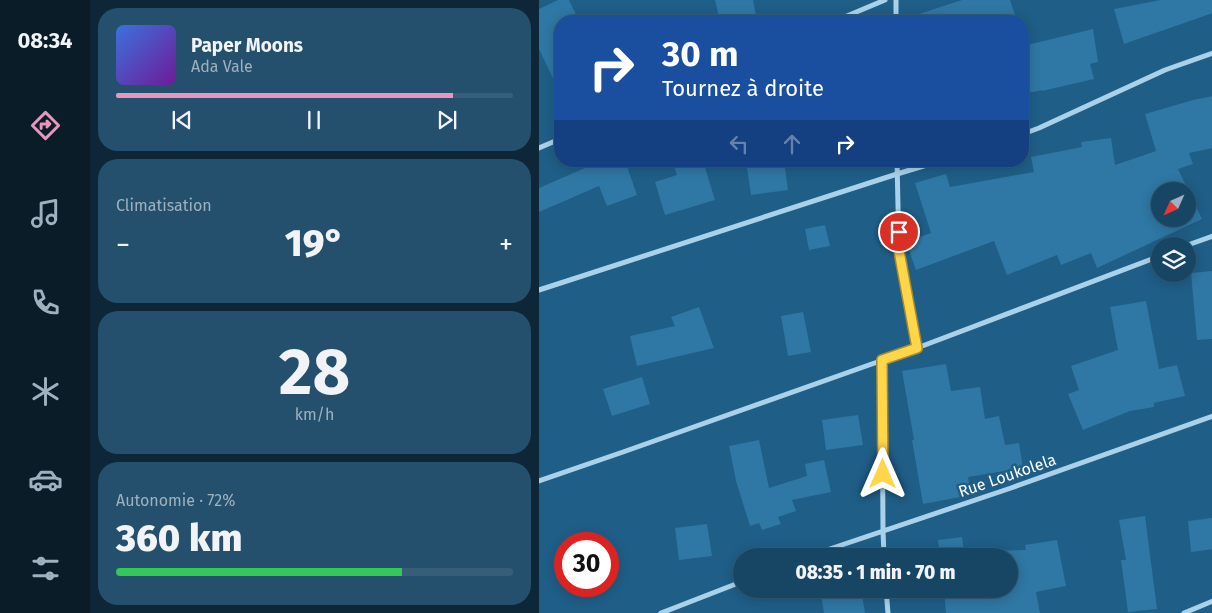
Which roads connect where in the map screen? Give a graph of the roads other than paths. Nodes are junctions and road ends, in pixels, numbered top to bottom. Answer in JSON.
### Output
{"nodes":[{"id":1,"x":885,"y":0,"type":"edge"},
{"id":2,"x":896,"y":0,"type":"edge"},
{"id":3,"x":849,"y":15,"type":"edge"},
{"id":4,"x":896,"y":15,"type":"edge"},
{"id":5,"x":1212,"y":53,"type":"edge"},
{"id":6,"x":1029,"y":132,"type":"edge"},
{"id":7,"x":554,"y":142,"type":"edge"},
{"id":8,"x":539,"y":148,"type":"edge"},
{"id":9,"x":897,"y":167,"type":"edge"},
{"id":10,"x":920,"y":167,"type":"edge"},
{"id":11,"x":897,"y":174,"type":"junction"},
{"id":12,"x":1212,"y":236,"type":"edge"},
{"id":13,"x":1196,"y":242,"type":"edge"},
{"id":14,"x":1151,"y":259,"type":"edge"},
{"id":15,"x":539,"y":290,"type":"edge"},
{"id":16,"x":917,"y":348,"type":"junction"},
{"id":17,"x":882,"y":360,"type":"junction"},
{"id":18,"x":1212,"y":416,"type":"edge"},
{"id":19,"x":539,"y":480,"type":"edge"},
{"id":20,"x":883,"y":530,"type":"junction"},
{"id":21,"x":832,"y":548,"type":"edge"},
{"id":22,"x":884,"y":548,"type":"edge"},
{"id":23,"x":733,"y":585,"type":"edge"},
{"id":24,"x":887,"y":598,"type":"edge"},
{"id":25,"x":1212,"y":601,"type":"edge"},
{"id":26,"x":661,"y":613,"type":"edge"},
{"id":27,"x":888,"y":613,"type":"edge"},
{"id":28,"x":1184,"y":613,"type":"edge"}],
"edges":[{"from":1,"to":3,"type":"street"},
{"from":2,"to":4,"type":"street"},
{"from":5,"to":6,"type":"street"},
{"from":7,"to":8,"type":"street"},
{"from":9,"to":11,"type":"street"},
{"from":10,"to":11,"type":"street"},
{"from":11,"to":15,"type":"street"},
{"from":11,"to":16,"type":"street"},
{"from":12,"to":13,"type":"street"},
{"from":14,"to":16,"type":"street"},
{"from":16,"to":17,"type":"street"},
{"from":17,"to":19,"type":"street"},
{"from":17,"to":20,"type":"street"},
{"from":18,"to":20,"type":"street","name":"Rue Loukolela"},
{"from":20,"to":21,"type":"street","name":"Rue Loukolela"},
{"from":20,"to":22,"type":"street"},
{"from":23,"to":26,"type":"street"},
{"from":24,"to":27,"type":"street"},
{"from":25,"to":28,"type":"street"}]}
